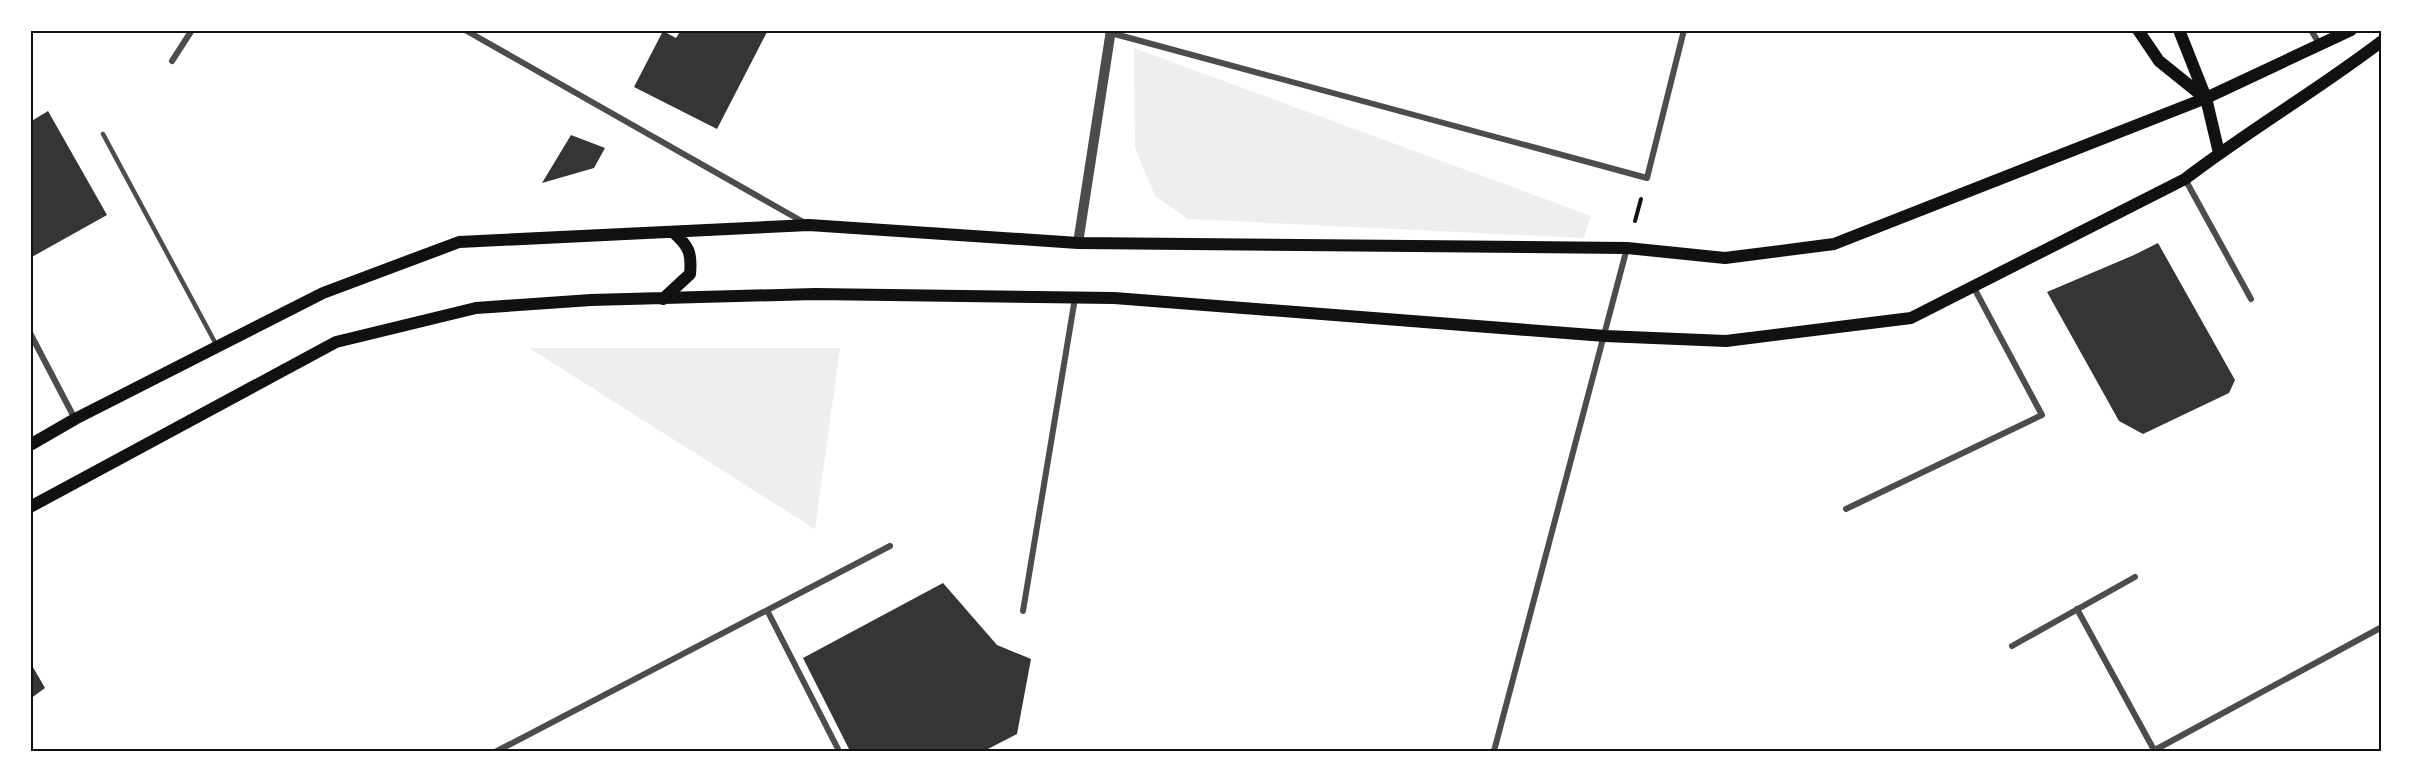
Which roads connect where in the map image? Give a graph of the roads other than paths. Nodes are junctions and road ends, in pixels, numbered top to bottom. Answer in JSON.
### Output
{"nodes":[{"id":1,"x":192,"y":30,"type":"edge"},
{"id":2,"x":465,"y":30,"type":"edge"},
{"id":3,"x":1684,"y":30,"type":"edge"},
{"id":4,"x":2138,"y":30,"type":"edge"},
{"id":5,"x":2179,"y":30,"type":"edge"},
{"id":6,"x":2311,"y":30,"type":"edge"},
{"id":7,"x":2351,"y":30,"type":"edge"},
{"id":8,"x":1111,"y":31,"type":"edge"},
{"id":9,"x":2382,"y":41,"type":"edge"},
{"id":10,"x":2320,"y":46,"type":"junction"},
{"id":11,"x":172,"y":61,"type":"dead end"},
{"id":12,"x":2206,"y":98,"type":"junction"},
{"id":13,"x":103,"y":134,"type":"dead end"},
{"id":14,"x":2219,"y":153,"type":"junction"},
{"id":15,"x":2185,"y":179,"type":"junction"},
{"id":16,"x":809,"y":225,"type":"junction"},
{"id":17,"x":673,"y":232,"type":"junction"},
{"id":18,"x":1078,"y":243,"type":"junction"},
{"id":19,"x":1627,"y":248,"type":"junction"},
{"id":20,"x":1974,"y":286,"type":"junction"},
{"id":21,"x":1075,"y":297,"type":"junction"},
{"id":22,"x":2251,"y":298,"type":"dead end"},
{"id":23,"x":663,"y":299,"type":"junction"},
{"id":24,"x":30,"y":333,"type":"edge"},
{"id":25,"x":1605,"y":336,"type":"junction"},
{"id":26,"x":217,"y":347,"type":"junction"},
{"id":27,"x":75,"y":419,"type":"junction"},
{"id":28,"x":30,"y":445,"type":"edge"},
{"id":29,"x":30,"y":507,"type":"edge"},
{"id":30,"x":1846,"y":508,"type":"dead end"},
{"id":31,"x":890,"y":546,"type":"dead end"},
{"id":32,"x":2135,"y":577,"type":"dead end"},
{"id":33,"x":2077,"y":609,"type":"junction"},
{"id":34,"x":1023,"y":611,"type":"dead end"},
{"id":35,"x":768,"y":612,"type":"junction"},
{"id":36,"x":2382,"y":627,"type":"edge"},
{"id":37,"x":2012,"y":646,"type":"dead end"},
{"id":38,"x":497,"y":751,"type":"edge"},
{"id":39,"x":839,"y":751,"type":"edge"},
{"id":40,"x":1494,"y":751,"type":"edge"},
{"id":41,"x":2153,"y":751,"type":"edge"}],
"edges":[{"from":1,"to":11,"type":"street"},
{"from":2,"to":16,"type":"street"},
{"from":3,"to":8,"type":"street"},
{"from":4,"to":12,"type":"main road"},
{"from":5,"to":12,"type":"main road"},
{"from":6,"to":10,"type":"street"},
{"from":7,"to":10,"type":"main road"},
{"from":8,"to":18,"type":"street"},
{"from":9,"to":14,"type":"main road"},
{"from":10,"to":12,"type":"main road"},
{"from":12,"to":14,"type":"main road"},
{"from":12,"to":19,"type":"main road"},
{"from":13,"to":26,"type":"lane"},
{"from":14,"to":15,"type":"main road"},
{"from":15,"to":20,"type":"main road"},
{"from":15,"to":22,"type":"street"},
{"from":16,"to":17,"type":"main road"},
{"from":16,"to":18,"type":"main road"},
{"from":17,"to":23,"type":"main road"},
{"from":17,"to":26,"type":"main road"},
{"from":18,"to":19,"type":"main road"},
{"from":19,"to":25,"type":"street"},
{"from":20,"to":25,"type":"main road"},
{"from":20,"to":30,"type":"street"},
{"from":21,"to":23,"type":"main road"},
{"from":21,"to":25,"type":"main road"},
{"from":21,"to":34,"type":"street"},
{"from":23,"to":29,"type":"main road"},
{"from":24,"to":27,"type":"street"},
{"from":25,"to":40,"type":"street"},
{"from":26,"to":27,"type":"main road"},
{"from":27,"to":28,"type":"main road"},
{"from":31,"to":35,"type":"street"},
{"from":32,"to":33,"type":"street"},
{"from":33,"to":37,"type":"street"},
{"from":33,"to":41,"type":"street"},
{"from":35,"to":38,"type":"street"},
{"from":35,"to":39,"type":"street"},
{"from":36,"to":41,"type":"street"}]}
